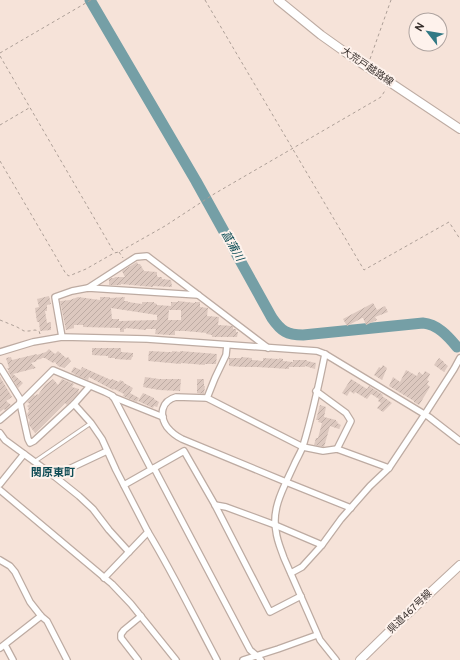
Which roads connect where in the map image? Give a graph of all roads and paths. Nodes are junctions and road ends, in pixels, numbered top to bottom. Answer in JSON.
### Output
{"nodes":[{"id":1,"x":91,"y":0,"type":"edge"},
{"id":2,"x":205,"y":0,"type":"edge"},
{"id":3,"x":278,"y":0,"type":"edge"},
{"id":4,"x":391,"y":0,"type":"edge"},
{"id":5,"x":0,"y":53,"type":"edge"},
{"id":6,"x":0,"y":56,"type":"edge"},
{"id":7,"x":367,"y":67,"type":"junction"},
{"id":8,"x":390,"y":82,"type":"junction"},
{"id":9,"x":30,"y":108,"type":"junction"},
{"id":10,"x":0,"y":125,"type":"edge"},
{"id":11,"x":460,"y":129,"type":"edge"},
{"id":12,"x":293,"y":148,"type":"junction"},
{"id":13,"x":0,"y":161,"type":"edge"},
{"id":14,"x":460,"y":239,"type":"edge"},
{"id":15,"x":119,"y":252,"type":"junction"},
{"id":16,"x":114,"y":253,"type":"junction"},
{"id":17,"x":126,"y":264,"type":"junction"},
{"id":18,"x":88,"y":288,"type":"junction"},
{"id":19,"x":199,"y":295,"type":"junction"},
{"id":20,"x":0,"y":320,"type":"edge"},
{"id":21,"x":62,"y":337,"type":"junction"},
{"id":22,"x":42,"y":341,"type":"junction"},
{"id":23,"x":227,"y":345,"type":"junction"},
{"id":24,"x":268,"y":348,"type":"junction"},
{"id":25,"x":0,"y":352,"type":"edge"},
{"id":26,"x":325,"y":354,"type":"junction"},
{"id":27,"x":460,"y":358,"type":"edge"},
{"id":28,"x":0,"y":367,"type":"edge"},
{"id":29,"x":90,"y":386,"type":"junction"},
{"id":30,"x":316,"y":391,"type":"junction"},
{"id":31,"x":113,"y":396,"type":"junction"},
{"id":32,"x":207,"y":398,"type":"junction"},
{"id":33,"x":20,"y":403,"type":"junction"},
{"id":34,"x":74,"y":404,"type":"junction"},
{"id":35,"x":425,"y":414,"type":"junction"},
{"id":36,"x":163,"y":417,"type":"junction"},
{"id":37,"x":0,"y":420,"type":"edge"},
{"id":38,"x":91,"y":423,"type":"junction"},
{"id":39,"x":0,"y":433,"type":"edge"},
{"id":40,"x":460,"y":441,"type":"edge"},
{"id":41,"x":303,"y":447,"type":"junction"},
{"id":42,"x":337,"y":449,"type":"junction"},
{"id":43,"x":107,"y":450,"type":"junction"},
{"id":44,"x":24,"y":454,"type":"junction"},
{"id":45,"x":34,"y":462,"type":"junction"},
{"id":46,"x":389,"y":468,"type":"junction"},
{"id":47,"x":153,"y":469,"type":"junction"},
{"id":48,"x":54,"y":476,"type":"junction"},
{"id":49,"x":286,"y":482,"type":"junction"},
{"id":50,"x":0,"y":484,"type":"edge"},
{"id":51,"x":124,"y":485,"type":"junction"},
{"id":52,"x":0,"y":490,"type":"edge"},
{"id":53,"x":215,"y":505,"type":"junction"},
{"id":54,"x":351,"y":508,"type":"junction"},
{"id":55,"x":275,"y":525,"type":"junction"},
{"id":56,"x":148,"y":532,"type":"junction"},
{"id":57,"x":322,"y":544,"type":"junction"},
{"id":58,"x":129,"y":552,"type":"junction"},
{"id":59,"x":0,"y":560,"type":"edge"},
{"id":60,"x":460,"y":565,"type":"edge"},
{"id":61,"x":291,"y":572,"type":"junction"},
{"id":62,"x":104,"y":578,"type":"junction"},
{"id":63,"x":301,"y":596,"type":"junction"},
{"id":64,"x":41,"y":616,"type":"junction"},
{"id":65,"x":142,"y":616,"type":"junction"},
{"id":66,"x":317,"y":635,"type":"junction"},
{"id":67,"x":2,"y":646,"type":"edge"},
{"id":68,"x":259,"y":658,"type":"edge"},
{"id":69,"x":13,"y":660,"type":"edge"},
{"id":70,"x":67,"y":660,"type":"edge"},
{"id":71,"x":138,"y":660,"type":"edge"},
{"id":72,"x":176,"y":660,"type":"edge"},
{"id":73,"x":217,"y":660,"type":"edge"},
{"id":74,"x":243,"y":660,"type":"edge"},
{"id":75,"x":336,"y":660,"type":"edge"},
{"id":76,"x":360,"y":660,"type":"edge"}],
"edges":[{"from":1,"to":5,"type":"path"},
{"from":2,"to":12,"type":"path"},
{"from":3,"to":7,"type":"main road","name":"大荒戸越路線"},
{"from":4,"to":7,"type":"path"},
{"from":6,"to":9,"type":"path"},
{"from":7,"to":8,"type":"main road","name":"大荒戸越路線"},
{"from":8,"to":11,"type":"main road","name":"大荒戸越路線"},
{"from":8,"to":12,"type":"path"},
{"from":9,"to":10,"type":"path"},
{"from":9,"to":16,"type":"path"},
{"from":12,"to":14,"type":"path"},
{"from":12,"to":15,"type":"path"},
{"from":13,"to":16,"type":"path"},
{"from":15,"to":16,"type":"path"},
{"from":15,"to":17,"type":"path"},
{"from":17,"to":18,"type":"street"},
{"from":17,"to":19,"type":"street"},
{"from":18,"to":19,"type":"street"},
{"from":18,"to":21,"type":"street"},
{"from":19,"to":24,"type":"street"},
{"from":20,"to":22,"type":"path"},
{"from":21,"to":22,"type":"street"},
{"from":21,"to":23,"type":"street"},
{"from":22,"to":25,"type":"street"},
{"from":23,"to":24,"type":"street"},
{"from":23,"to":32,"type":"street"},
{"from":24,"to":26,"type":"street"},
{"from":26,"to":30,"type":"street"},
{"from":26,"to":35,"type":"street"},
{"from":27,"to":35,"type":"street"},
{"from":28,"to":33,"type":"street"},
{"from":29,"to":31,"type":"street"},
{"from":29,"to":33,"type":"street"},
{"from":29,"to":34,"type":"street"},
{"from":30,"to":41,"type":"street"},
{"from":30,"to":42,"type":"street"},
{"from":31,"to":36,"type":"street"},
{"from":31,"to":47,"type":"street"},
{"from":32,"to":36,"type":"street"},
{"from":32,"to":41,"type":"street"},
{"from":33,"to":34,"type":"street"},
{"from":33,"to":37,"type":"street"},
{"from":34,"to":38,"type":"street"},
{"from":35,"to":40,"type":"street"},
{"from":35,"to":46,"type":"street"},
{"from":36,"to":49,"type":"street"},
{"from":38,"to":43,"type":"street"},
{"from":38,"to":45,"type":"lane"},
{"from":39,"to":44,"type":"street"},
{"from":41,"to":42,"type":"street"},
{"from":41,"to":49,"type":"street"},
{"from":42,"to":46,"type":"street"},
{"from":43,"to":48,"type":"street"},
{"from":43,"to":51,"type":"street"},
{"from":44,"to":45,"type":"street"},
{"from":44,"to":50,"type":"street"},
{"from":45,"to":48,"type":"street"},
{"from":46,"to":54,"type":"street"},
{"from":47,"to":51,"type":"street"},
{"from":47,"to":53,"type":"street"},
{"from":47,"to":68,"type":"street"},
{"from":48,"to":58,"type":"street"},
{"from":49,"to":54,"type":"street"},
{"from":49,"to":55,"type":"street"},
{"from":51,"to":56,"type":"street"},
{"from":52,"to":62,"type":"street"},
{"from":53,"to":55,"type":"street"},
{"from":53,"to":63,"type":"street"},
{"from":54,"to":57,"type":"street"},
{"from":55,"to":57,"type":"street"},
{"from":55,"to":61,"type":"street"},
{"from":56,"to":58,"type":"street"},
{"from":56,"to":73,"type":"street"},
{"from":57,"to":61,"type":"street"},
{"from":58,"to":62,"type":"street"},
{"from":59,"to":64,"type":"street"},
{"from":60,"to":76,"type":"main road","name":"県道467号線"},
{"from":61,"to":63,"type":"street"},
{"from":62,"to":65,"type":"street"},
{"from":63,"to":66,"type":"street"},
{"from":64,"to":67,"type":"street"},
{"from":64,"to":70,"type":"street"},
{"from":65,"to":71,"type":"street"},
{"from":65,"to":72,"type":"street"},
{"from":66,"to":68,"type":"street"},
{"from":66,"to":75,"type":"street"},
{"from":67,"to":69,"type":"street"},
{"from":68,"to":74,"type":"street"}]}
